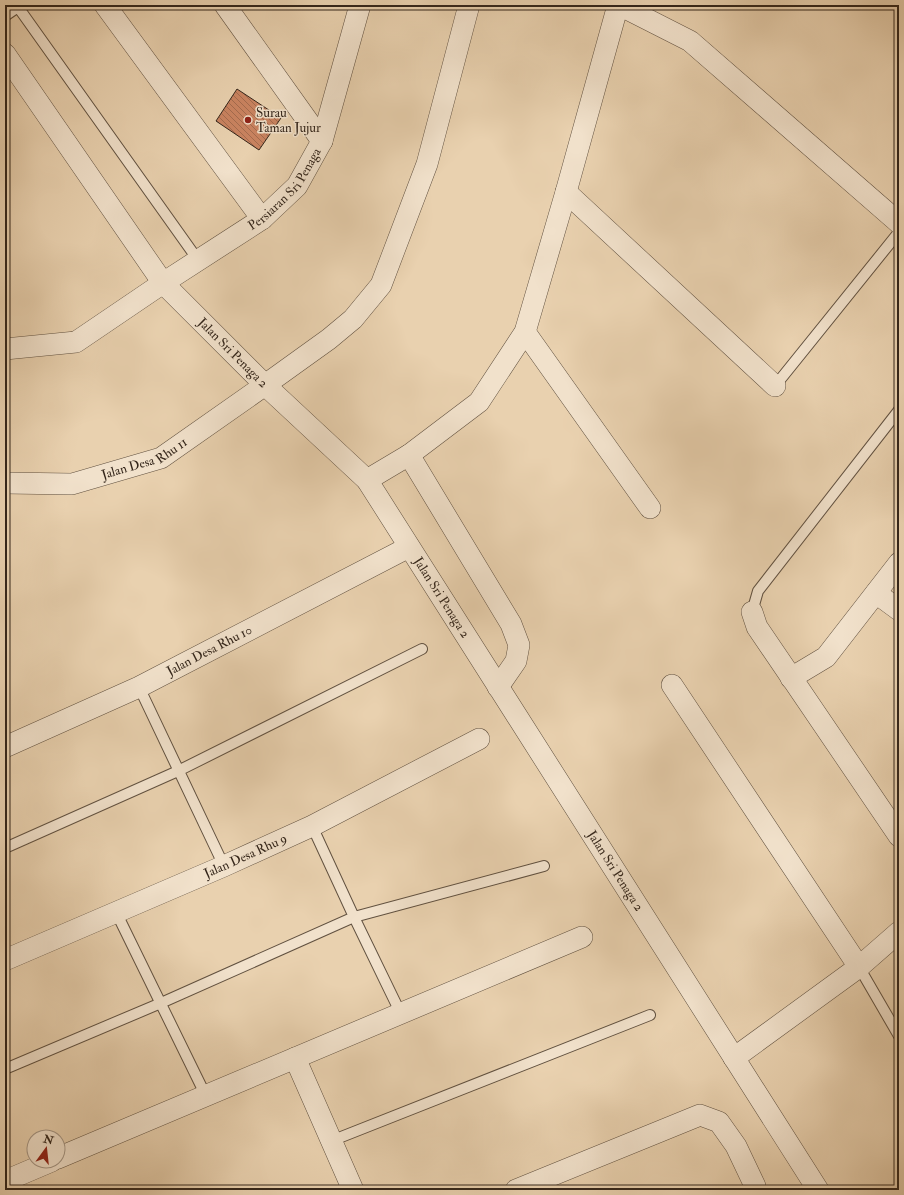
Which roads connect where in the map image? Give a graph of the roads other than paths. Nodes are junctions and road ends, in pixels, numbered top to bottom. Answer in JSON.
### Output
{"nodes":[{"id":1,"x":105,"y":5,"type":"edge"},
{"id":2,"x":225,"y":5,"type":"edge"},
{"id":3,"x":469,"y":5,"type":"edge"},
{"id":4,"x":618,"y":5,"type":"edge"},
{"id":5,"x":19,"y":6,"type":"edge"},
{"id":6,"x":355,"y":6,"type":"edge"},
{"id":7,"x":5,"y":16,"type":"edge"},
{"id":8,"x":5,"y":54,"type":"edge"},
{"id":9,"x":322,"y":141,"type":"junction"},
{"id":10,"x":566,"y":192,"type":"junction"},
{"id":11,"x":262,"y":219,"type":"junction"},
{"id":12,"x":899,"y":223,"type":"edge"},
{"id":13,"x":899,"y":232,"type":"edge"},
{"id":14,"x":198,"y":260,"type":"junction"},
{"id":15,"x":164,"y":283,"type":"junction"},
{"id":16,"x":524,"y":332,"type":"junction"},
{"id":17,"x":5,"y":349,"type":"edge"},
{"id":18,"x":266,"y":385,"type":"junction"},
{"id":19,"x":776,"y":386,"type":"joint"},
{"id":20,"x":899,"y":410,"type":"edge"},
{"id":21,"x":409,"y":455,"type":"junction"},
{"id":22,"x":367,"y":480,"type":"junction"},
{"id":23,"x":5,"y":483,"type":"edge"},
{"id":24,"x":650,"y":508,"type":"dead end"},
{"id":25,"x":409,"y":547,"type":"junction"},
{"id":26,"x":899,"y":563,"type":"edge"},
{"id":27,"x":876,"y":593,"type":"junction"},
{"id":28,"x":899,"y":610,"type":"edge"},
{"id":29,"x":752,"y":612,"type":"joint"},
{"id":30,"x":422,"y":649,"type":"dead end"},
{"id":31,"x":790,"y":678,"type":"junction"},
{"id":32,"x":672,"y":685,"type":"dead end"},
{"id":33,"x":139,"y":687,"type":"junction"},
{"id":34,"x":498,"y":687,"type":"junction"},
{"id":35,"x":479,"y":739,"type":"dead end"},
{"id":36,"x":5,"y":747,"type":"edge"},
{"id":37,"x":178,"y":771,"type":"junction"},
{"id":38,"x":312,"y":826,"type":"junction"},
{"id":39,"x":899,"y":836,"type":"edge"},
{"id":40,"x":5,"y":848,"type":"edge"},
{"id":41,"x":224,"y":866,"type":"junction"},
{"id":42,"x":544,"y":866,"type":"dead end"},
{"id":43,"x":116,"y":912,"type":"junction"},
{"id":44,"x":354,"y":918,"type":"junction"},
{"id":45,"x":899,"y":932,"type":"edge"},
{"id":46,"x":582,"y":937,"type":"dead end"},
{"id":47,"x":5,"y":960,"type":"edge"},
{"id":48,"x":859,"y":967,"type":"junction"},
{"id":49,"x":161,"y":1003,"type":"junction"},
{"id":50,"x":401,"y":1014,"type":"junction"},
{"id":51,"x":650,"y":1015,"type":"dead end"},
{"id":52,"x":899,"y":1036,"type":"edge"},
{"id":53,"x":295,"y":1058,"type":"junction"},
{"id":54,"x":734,"y":1058,"type":"junction"},
{"id":55,"x":5,"y":1068,"type":"edge"},
{"id":56,"x":206,"y":1096,"type":"junction"},
{"id":57,"x":331,"y":1141,"type":"junction"},
{"id":58,"x":66,"y":1155,"type":"edge"},
{"id":59,"x":33,"y":1169,"type":"edge"},
{"id":60,"x":5,"y":1181,"type":"edge"},
{"id":61,"x":756,"y":1186,"type":"edge"},
{"id":62,"x":353,"y":1190,"type":"edge"},
{"id":63,"x":516,"y":1190,"type":"edge"},
{"id":64,"x":818,"y":1190,"type":"edge"}],
"edges":[{"from":1,"to":11,"type":"street"},
{"from":2,"to":9,"type":"street"},
{"from":3,"to":18,"type":"street","name":"Jalan Desa Rhu 11"},
{"from":4,"to":10,"type":"street"},
{"from":4,"to":12,"type":"street"},
{"from":5,"to":7,"type":"lane"},
{"from":5,"to":14,"type":"lane"},
{"from":6,"to":9,"type":"street","name":"Persiaran Sri Penaga"},
{"from":8,"to":15,"type":"street","name":"Jalan Sri Penaga 2"},
{"from":9,"to":11,"type":"street","name":"Persiaran Sri Penaga"},
{"from":10,"to":16,"type":"street"},
{"from":10,"to":19,"type":"street"},
{"from":11,"to":14,"type":"street","name":"Persiaran Sri Penaga"},
{"from":13,"to":19,"type":"lane"},
{"from":14,"to":15,"type":"street","name":"Persiaran Sri Penaga"},
{"from":15,"to":17,"type":"street","name":"Persiaran Sri Penaga"},
{"from":15,"to":18,"type":"street","name":"Jalan Sri Penaga 2"},
{"from":16,"to":21,"type":"street"},
{"from":16,"to":24,"type":"street"},
{"from":18,"to":22,"type":"street","name":"Jalan Sri Penaga 2"},
{"from":18,"to":23,"type":"street","name":"Jalan Desa Rhu 11"},
{"from":20,"to":29,"type":"lane"},
{"from":21,"to":22,"type":"street"},
{"from":21,"to":34,"type":"street"},
{"from":22,"to":25,"type":"street","name":"Jalan Sri Penaga 2"},
{"from":25,"to":33,"type":"street","name":"Jalan Desa Rhu 10"},
{"from":25,"to":34,"type":"street","name":"Jalan Sri Penaga 2"},
{"from":26,"to":27,"type":"street"},
{"from":27,"to":28,"type":"street"},
{"from":27,"to":31,"type":"street"},
{"from":29,"to":31,"type":"street"},
{"from":30,"to":37,"type":"lane"},
{"from":31,"to":39,"type":"street"},
{"from":32,"to":48,"type":"street"},
{"from":33,"to":36,"type":"street","name":"Jalan Desa Rhu 10"},
{"from":33,"to":37,"type":"lane"},
{"from":34,"to":54,"type":"street","name":"Jalan Sri Penaga 2"},
{"from":35,"to":38,"type":"street","name":"Jalan Desa Rhu 9"},
{"from":37,"to":40,"type":"lane"},
{"from":37,"to":41,"type":"lane"},
{"from":38,"to":41,"type":"street","name":"Jalan Desa Rhu 9"},
{"from":38,"to":44,"type":"lane"},
{"from":41,"to":43,"type":"street","name":"Jalan Desa Rhu 9"},
{"from":42,"to":44,"type":"lane"},
{"from":43,"to":47,"type":"street","name":"Jalan Desa Rhu 9"},
{"from":43,"to":49,"type":"lane"},
{"from":44,"to":49,"type":"lane"},
{"from":44,"to":50,"type":"lane"},
{"from":45,"to":48,"type":"street"},
{"from":46,"to":50,"type":"street"},
{"from":48,"to":52,"type":"lane"},
{"from":48,"to":54,"type":"street"},
{"from":49,"to":55,"type":"lane"},
{"from":49,"to":56,"type":"lane"},
{"from":50,"to":53,"type":"street"},
{"from":51,"to":57,"type":"lane"},
{"from":53,"to":56,"type":"street"},
{"from":53,"to":57,"type":"street"},
{"from":54,"to":64,"type":"street","name":"Jalan Sri Penaga 2"},
{"from":56,"to":58,"type":"street"},
{"from":57,"to":62,"type":"street"},
{"from":59,"to":60,"type":"street"},
{"from":61,"to":63,"type":"street"}]}
